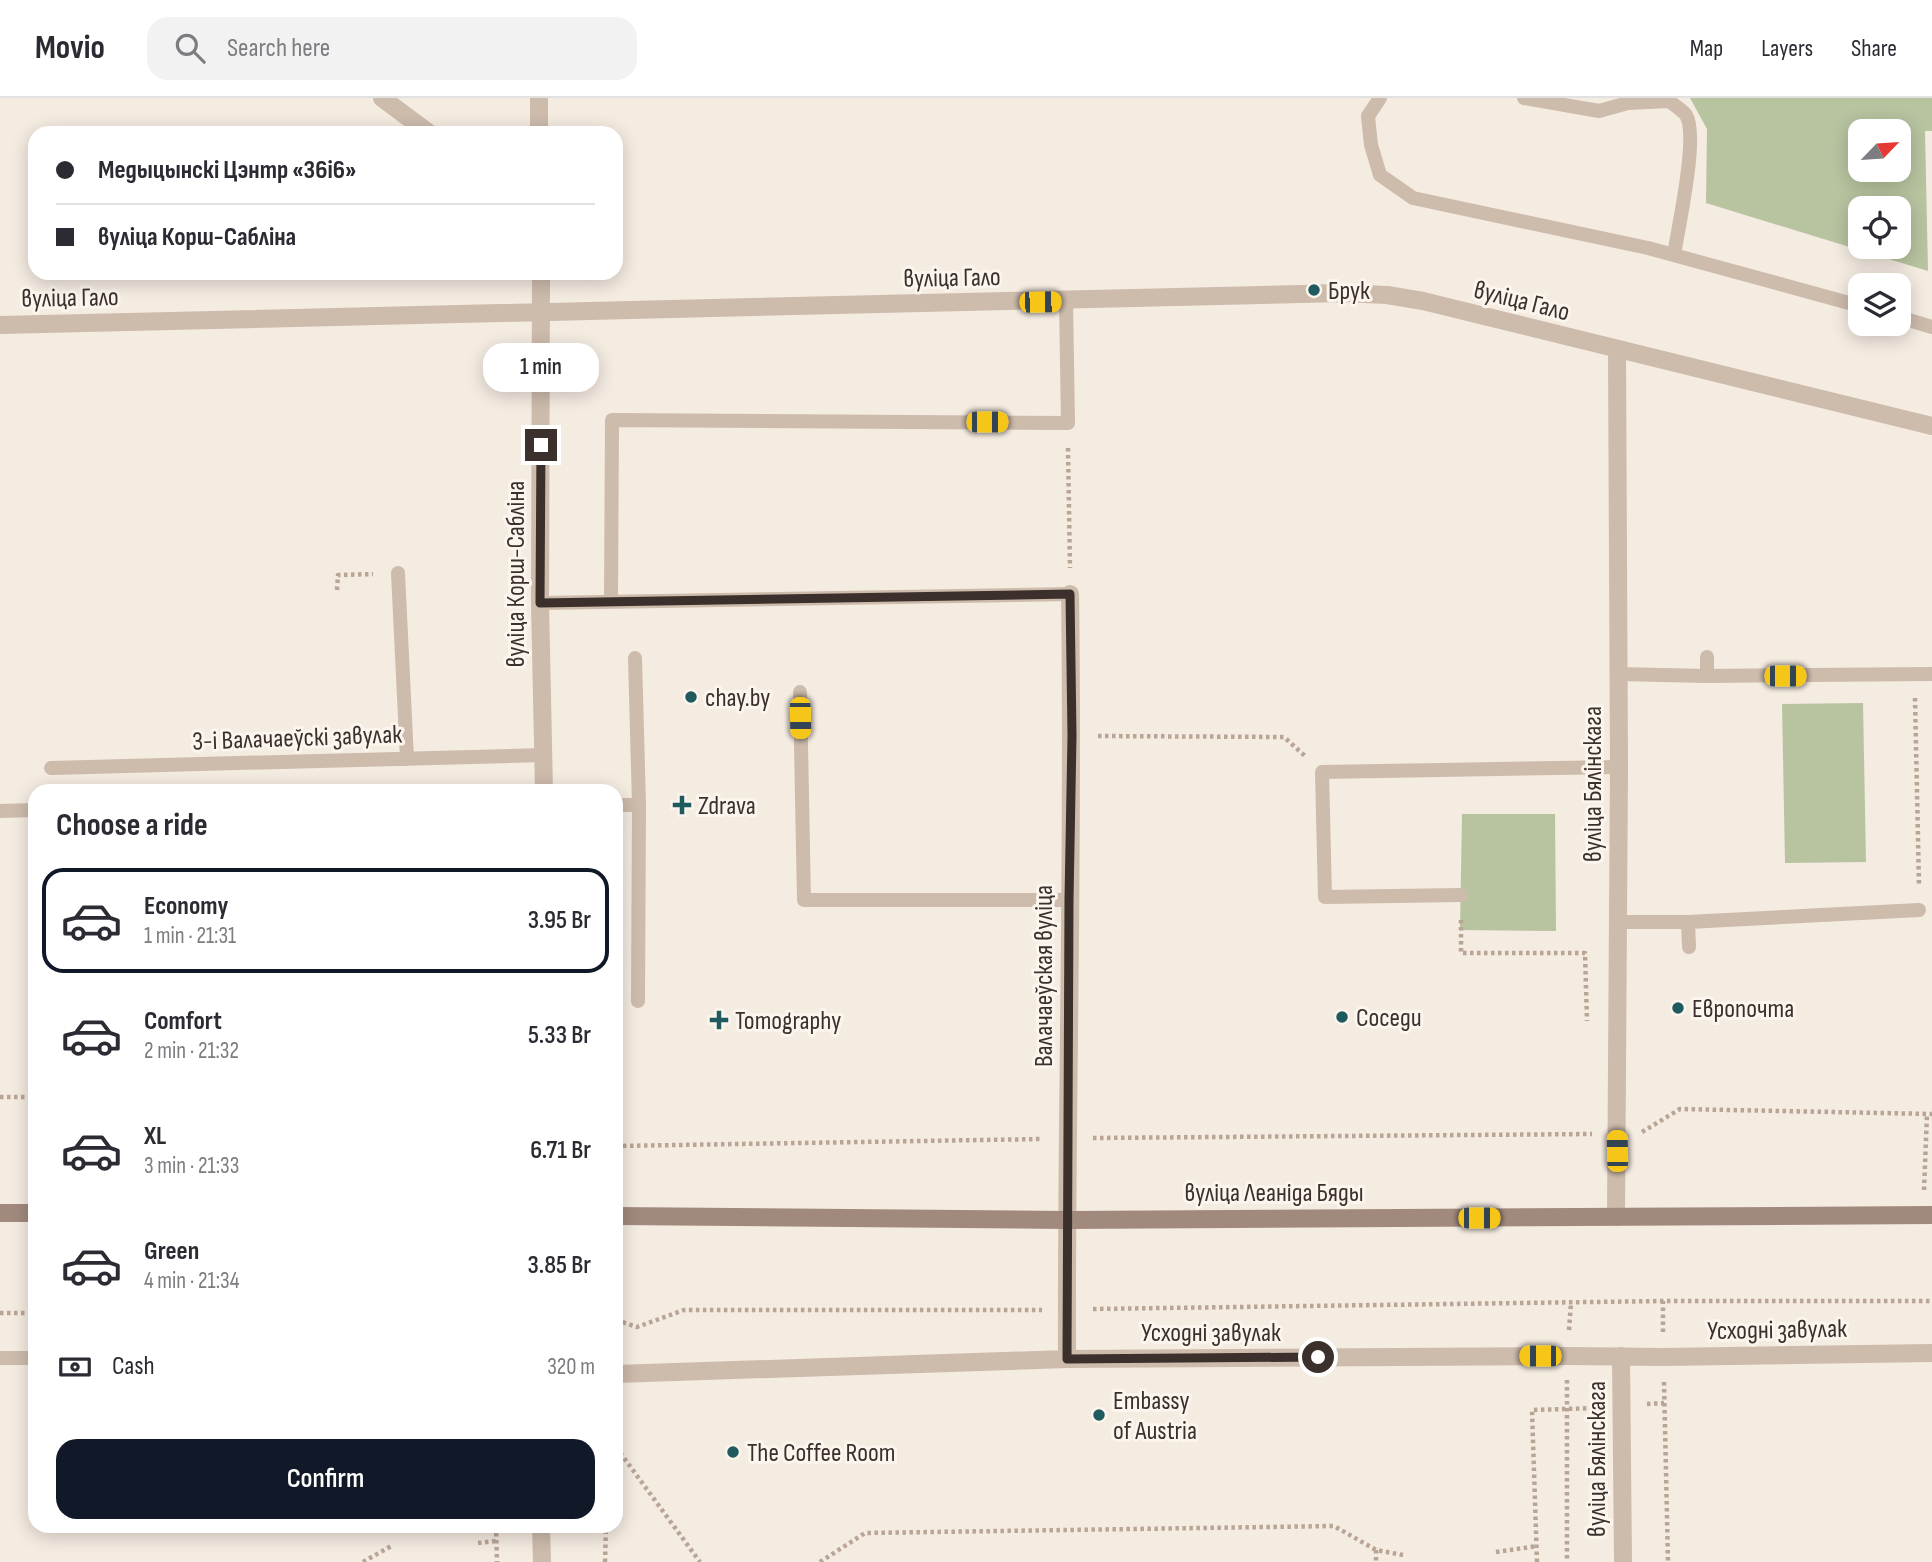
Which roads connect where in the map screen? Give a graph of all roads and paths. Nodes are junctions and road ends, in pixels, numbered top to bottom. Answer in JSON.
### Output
{"nodes":[{"id":1,"x":382,"y":98,"type":"edge"},
{"id":2,"x":539,"y":98,"type":"edge"},
{"id":3,"x":1380,"y":98,"type":"edge"},
{"id":4,"x":1524,"y":98,"type":"edge"},
{"id":5,"x":420,"y":126,"type":"edge"},
{"id":6,"x":539,"y":126,"type":"edge"},
{"id":7,"x":1674,"y":255,"type":"junction"},
{"id":8,"x":541,"y":280,"type":"edge"},
{"id":9,"x":1066,"y":301,"type":"junction"},
{"id":10,"x":1848,"y":303,"type":"edge"},
{"id":11,"x":542,"y":314,"type":"junction"},
{"id":12,"x":1911,"y":321,"type":"edge"},
{"id":13,"x":0,"y":325,"type":"edge"},
{"id":14,"x":1932,"y":327,"type":"edge"},
{"id":15,"x":1617,"y":350,"type":"junction"},
{"id":16,"x":1068,"y":423,"type":"junction"},
{"id":17,"x":1932,"y":426,"type":"edge"},
{"id":18,"x":398,"y":573,"type":"dead end"},
{"id":19,"x":375,"y":574,"type":"dead end"},
{"id":20,"x":337,"y":590,"type":"dead end"},
{"id":21,"x":1070,"y":594,"type":"junction"},
{"id":22,"x":611,"y":602,"type":"junction"},
{"id":23,"x":540,"y":603,"type":"junction"},
{"id":24,"x":1707,"y":657,"type":"dead end"},
{"id":25,"x":635,"y":659,"type":"dead end"},
{"id":26,"x":1617,"y":674,"type":"junction"},
{"id":27,"x":1932,"y":674,"type":"edge"},
{"id":28,"x":1914,"y":675,"type":"junction"},
{"id":29,"x":1707,"y":676,"type":"junction"},
{"id":30,"x":800,"y":692,"type":"dead end"},
{"id":31,"x":1072,"y":736,"type":"junction"},
{"id":32,"x":1284,"y":737,"type":"dead end"},
{"id":33,"x":544,"y":755,"type":"junction"},
{"id":34,"x":407,"y":759,"type":"junction"},
{"id":35,"x":1619,"y":767,"type":"junction"},
{"id":36,"x":51,"y":768,"type":"dead end"},
{"id":37,"x":544,"y":784,"type":"edge"},
{"id":38,"x":639,"y":805,"type":"junction"},
{"id":39,"x":623,"y":806,"type":"edge"},
{"id":40,"x":28,"y":810,"type":"edge"},
{"id":41,"x":0,"y":811,"type":"edge"},
{"id":42,"x":1461,"y":895,"type":"joint"},
{"id":43,"x":1069,"y":900,"type":"junction"},
{"id":44,"x":1919,"y":910,"type":"joint"},
{"id":45,"x":1618,"y":922,"type":"junction"},
{"id":46,"x":1688,"y":922,"type":"junction"},
{"id":47,"x":1689,"y":947,"type":"dead end"},
{"id":48,"x":638,"y":1001,"type":"dead end"},
{"id":49,"x":1587,"y":1024,"type":"dead end"},
{"id":50,"x":0,"y":1097,"type":"edge"},
{"id":51,"x":28,"y":1097,"type":"edge"},
{"id":52,"x":1929,"y":1114,"type":"edge"},
{"id":53,"x":1617,"y":1133,"type":"junction"},
{"id":54,"x":1068,"y":1139,"type":"junction"},
{"id":55,"x":623,"y":1146,"type":"edge"},
{"id":56,"x":0,"y":1213,"type":"edge"},
{"id":57,"x":28,"y":1213,"type":"edge"},
{"id":58,"x":1927,"y":1215,"type":"edge"},
{"id":59,"x":623,"y":1216,"type":"edge"},
{"id":60,"x":1616,"y":1217,"type":"junction"},
{"id":61,"x":1068,"y":1220,"type":"junction"},
{"id":62,"x":1663,"y":1301,"type":"junction"},
{"id":63,"x":1932,"y":1301,"type":"edge"},
{"id":64,"x":1571,"y":1303,"type":"junction"},
{"id":65,"x":1067,"y":1310,"type":"junction"},
{"id":66,"x":0,"y":1313,"type":"edge"},
{"id":67,"x":28,"y":1313,"type":"edge"},
{"id":68,"x":623,"y":1322,"type":"edge"},
{"id":69,"x":1932,"y":1353,"type":"edge"},
{"id":70,"x":1568,"y":1356,"type":"junction"},
{"id":71,"x":1621,"y":1356,"type":"junction"},
{"id":72,"x":1663,"y":1357,"type":"junction"},
{"id":73,"x":0,"y":1358,"type":"edge"},
{"id":74,"x":28,"y":1358,"type":"edge"},
{"id":75,"x":1067,"y":1359,"type":"junction"},
{"id":76,"x":623,"y":1374,"type":"edge"},
{"id":77,"x":1567,"y":1410,"type":"junction"},
{"id":78,"x":623,"y":1457,"type":"edge"},
{"id":79,"x":496,"y":1533,"type":"edge"},
{"id":80,"x":541,"y":1533,"type":"edge"},
{"id":81,"x":606,"y":1533,"type":"edge"},
{"id":82,"x":496,"y":1542,"type":"junction"},
{"id":83,"x":478,"y":1543,"type":"dead end"},
{"id":84,"x":393,"y":1545,"type":"dead end"},
{"id":85,"x":1537,"y":1546,"type":"junction"},
{"id":86,"x":1376,"y":1550,"type":"junction"},
{"id":87,"x":1496,"y":1552,"type":"dead end"},
{"id":88,"x":1403,"y":1555,"type":"dead end"},
{"id":89,"x":363,"y":1562,"type":"edge"},
{"id":90,"x":497,"y":1562,"type":"edge"},
{"id":91,"x":542,"y":1562,"type":"edge"},
{"id":92,"x":605,"y":1562,"type":"edge"},
{"id":93,"x":700,"y":1562,"type":"edge"},
{"id":94,"x":820,"y":1562,"type":"edge"},
{"id":95,"x":1376,"y":1562,"type":"edge"},
{"id":96,"x":1537,"y":1562,"type":"edge"},
{"id":97,"x":1567,"y":1562,"type":"edge"},
{"id":98,"x":1623,"y":1562,"type":"edge"},
{"id":99,"x":1668,"y":1562,"type":"edge"}],
"edges":[{"from":1,"to":5,"type":"street"},
{"from":2,"to":6,"type":"street"},
{"from":3,"to":7,"type":"lane"},
{"from":4,"to":7,"type":"lane"},
{"from":7,"to":10,"type":"lane"},
{"from":8,"to":11,"type":"street","name":"вуліца Корш-Сабліна"},
{"from":9,"to":11,"type":"street","name":"вуліца Гало"},
{"from":9,"to":15,"type":"street","name":"вуліца Гало"},
{"from":9,"to":16,"type":"lane"},
{"from":11,"to":13,"type":"street","name":"вуліца Гало"},
{"from":11,"to":23,"type":"street","name":"вуліца Корш-Сабліна"},
{"from":12,"to":14,"type":"lane"},
{"from":15,"to":17,"type":"street","name":"вуліца Гало"},
{"from":15,"to":26,"type":"street","name":"вуліца Бялінскага"},
{"from":16,"to":21,"type":"path"},
{"from":16,"to":22,"type":"lane"},
{"from":18,"to":34,"type":"lane"},
{"from":19,"to":20,"type":"path"},
{"from":21,"to":22,"type":"lane"},
{"from":21,"to":31,"type":"street","name":"Валачаеўская вуліца"},
{"from":22,"to":23,"type":"lane"},
{"from":23,"to":33,"type":"street","name":"вуліца Корш-Сабліна"},
{"from":24,"to":29,"type":"lane"},
{"from":25,"to":38,"type":"lane"},
{"from":26,"to":29,"type":"lane"},
{"from":26,"to":35,"type":"street","name":"вуліца Бялінскага"},
{"from":27,"to":28,"type":"lane"},
{"from":28,"to":29,"type":"lane"},
{"from":28,"to":44,"type":"path"},
{"from":30,"to":43,"type":"lane"},
{"from":31,"to":32,"type":"path"},
{"from":31,"to":43,"type":"street","name":"Валачаеўская вуліца"},
{"from":33,"to":34,"type":"lane","name":"3-і Валачаеўскі завулак"},
{"from":33,"to":37,"type":"street","name":"вуліца Корш-Сабліна"},
{"from":34,"to":36,"type":"lane","name":"3-і Валачаеўскі завулак"},
{"from":35,"to":42,"type":"lane"},
{"from":35,"to":45,"type":"street","name":"вуліца Бялінскага"},
{"from":38,"to":39,"type":"lane"},
{"from":38,"to":48,"type":"lane"},
{"from":40,"to":41,"type":"lane"},
{"from":42,"to":49,"type":"path"},
{"from":43,"to":54,"type":"street","name":"Валачаеўская вуліца"},
{"from":44,"to":46,"type":"lane"},
{"from":45,"to":46,"type":"lane"},
{"from":45,"to":53,"type":"street","name":"вуліца Бялінскага"},
{"from":46,"to":47,"type":"lane"},
{"from":50,"to":51,"type":"path"},
{"from":52,"to":53,"type":"path"},
{"from":52,"to":58,"type":"path"},
{"from":53,"to":54,"type":"path"},
{"from":53,"to":60,"type":"street","name":"вуліца Бялінскага"},
{"from":54,"to":55,"type":"path"},
{"from":54,"to":61,"type":"street","name":"Валачаеўская вуліца"},
{"from":56,"to":57,"type":"main road"},
{"from":58,"to":60,"type":"main road","name":"вуліца Леаніда Бяды"},
{"from":59,"to":61,"type":"main road","name":"вуліца Леаніда Бяды"},
{"from":60,"to":61,"type":"main road","name":"вуліца Леаніда Бяды"},
{"from":61,"to":65,"type":"street","name":"Валачаеўская вуліца"},
{"from":62,"to":63,"type":"path"},
{"from":62,"to":64,"type":"path"},
{"from":62,"to":72,"type":"path"},
{"from":64,"to":65,"type":"path"},
{"from":64,"to":70,"type":"path"},
{"from":65,"to":68,"type":"path"},
{"from":65,"to":75,"type":"street","name":"Валачаеўская вуліца"},
{"from":66,"to":67,"type":"path"},
{"from":69,"to":72,"type":"street","name":"Усходні завулак"},
{"from":70,"to":71,"type":"street","name":"Усходні завулак"},
{"from":70,"to":75,"type":"street","name":"Усходні завулак"},
{"from":70,"to":77,"type":"path"},
{"from":71,"to":72,"type":"street","name":"Усходні завулак"},
{"from":71,"to":98,"type":"street","name":"вуліца Бялінскага"},
{"from":72,"to":99,"type":"path"},
{"from":73,"to":74,"type":"lane"},
{"from":75,"to":76,"type":"street","name":"Усходні завулак"},
{"from":77,"to":85,"type":"path"},
{"from":77,"to":97,"type":"path"},
{"from":78,"to":93,"type":"path"},
{"from":79,"to":82,"type":"path"},
{"from":80,"to":91,"type":"street"},
{"from":81,"to":92,"type":"path"},
{"from":82,"to":83,"type":"path"},
{"from":82,"to":90,"type":"path"},
{"from":84,"to":89,"type":"path"},
{"from":85,"to":87,"type":"path"},
{"from":85,"to":96,"type":"path"},
{"from":86,"to":88,"type":"path"},
{"from":86,"to":94,"type":"path"},
{"from":86,"to":95,"type":"path"}]}
